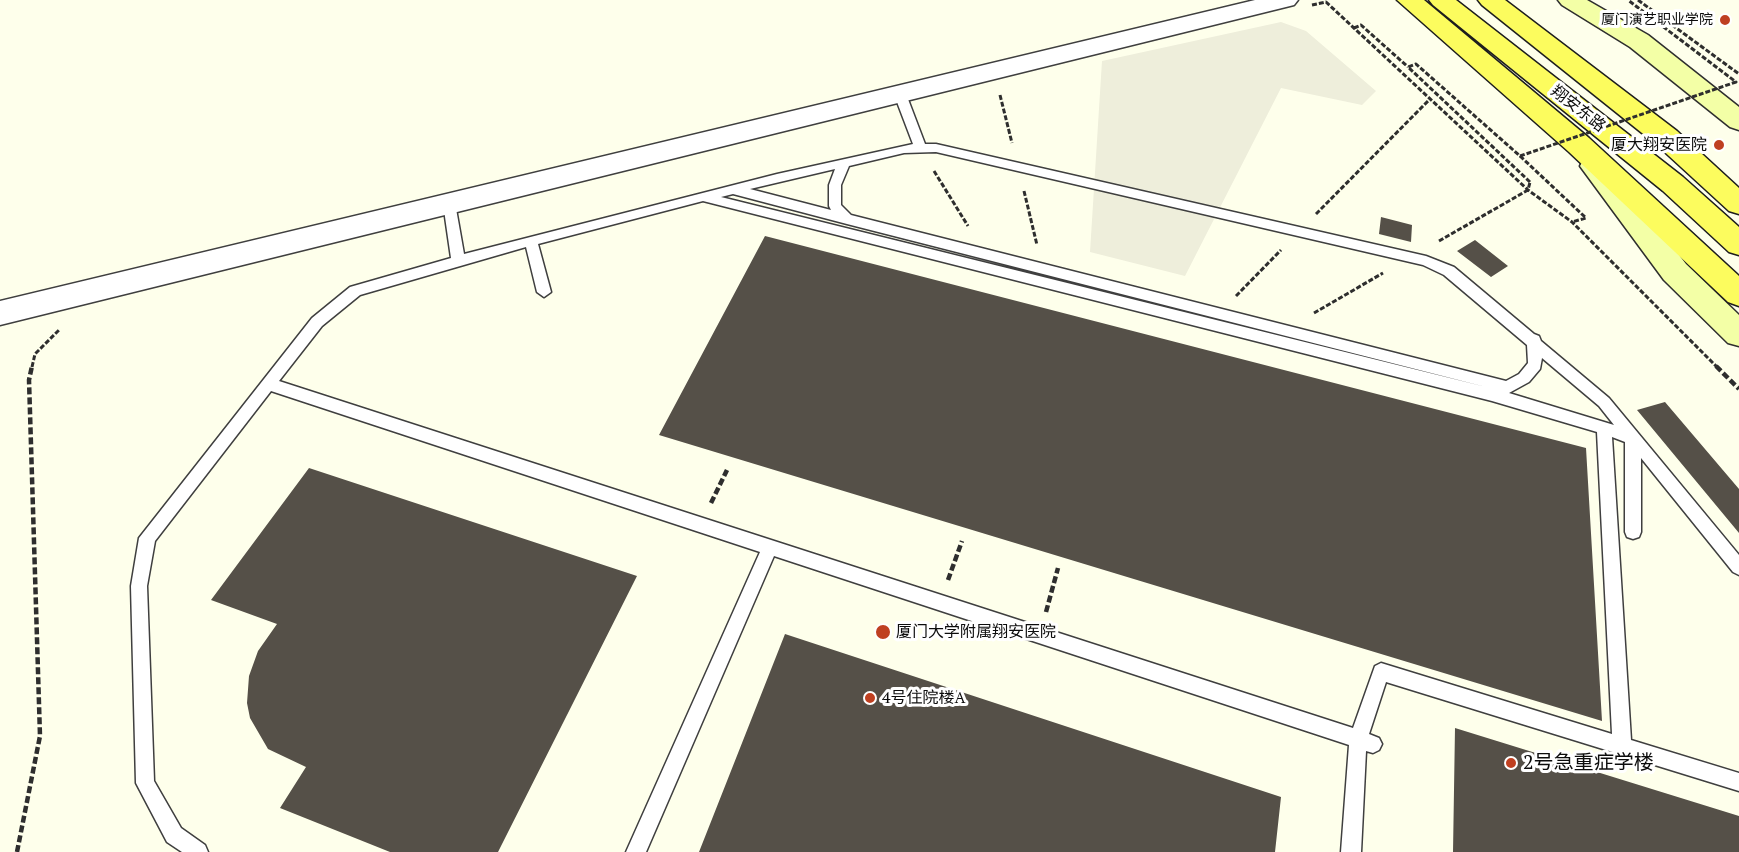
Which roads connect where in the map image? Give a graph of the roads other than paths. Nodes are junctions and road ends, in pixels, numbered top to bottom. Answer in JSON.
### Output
{"nodes":[{"id":1,"x":1409,"y":0,"type":"edge"},
{"id":2,"x":1441,"y":0,"type":"edge"},
{"id":3,"x":1490,"y":0,"type":"edge"},
{"id":4,"x":1570,"y":0,"type":"edge"},
{"id":5,"x":1295,"y":4,"type":"edge"},
{"id":6,"x":900,"y":94,"type":"junction"},
{"id":7,"x":1739,"y":121,"type":"edge"},
{"id":8,"x":1579,"y":145,"type":"junction"},
{"id":9,"x":920,"y":147,"type":"junction"},
{"id":10,"x":844,"y":163,"type":"junction"},
{"id":11,"x":731,"y":189,"type":"junction"},
{"id":12,"x":703,"y":197,"type":"junction"},
{"id":13,"x":449,"y":203,"type":"junction"},
{"id":14,"x":1739,"y":204,"type":"edge"},
{"id":15,"x":847,"y":219,"type":"junction"},
{"id":16,"x":865,"y":238,"type":"junction"},
{"id":17,"x":531,"y":241,"type":"junction"},
{"id":18,"x":1739,"y":244,"type":"edge"},
{"id":19,"x":458,"y":261,"type":"junction"},
{"id":20,"x":544,"y":292,"type":"dead end"},
{"id":21,"x":1739,"y":294,"type":"edge"},
{"id":22,"x":0,"y":313,"type":"edge"},
{"id":23,"x":1739,"y":334,"type":"edge"},
{"id":24,"x":1534,"y":340,"type":"junction"},
{"id":25,"x":268,"y":384,"type":"junction"},
{"id":26,"x":1508,"y":387,"type":"junction"},
{"id":27,"x":1492,"y":395,"type":"junction"},
{"id":28,"x":1604,"y":428,"type":"junction"},
{"id":29,"x":1633,"y":438,"type":"junction"},
{"id":30,"x":1633,"y":532,"type":"dead end"},
{"id":31,"x":770,"y":548,"type":"junction"},
{"id":32,"x":1739,"y":567,"type":"edge"},
{"id":33,"x":1365,"y":742,"type":"junction"},
{"id":34,"x":1622,"y":746,"type":"junction"},
{"id":35,"x":1739,"y":782,"type":"edge"},
{"id":36,"x":198,"y":852,"type":"edge"},
{"id":37,"x":636,"y":852,"type":"edge"},
{"id":38,"x":1351,"y":852,"type":"edge"}],
"edges":[{"from":1,"to":8,"type":"main road"},
{"from":2,"to":18,"type":"main road","name":"翔安东路"},
{"from":3,"to":14,"type":"main road","name":"翔安东路"},
{"from":4,"to":7,"type":"main road"},
{"from":5,"to":6,"type":"street"},
{"from":6,"to":9,"type":"lane"},
{"from":6,"to":13,"type":"street"},
{"from":8,"to":21,"type":"main road"},
{"from":8,"to":23,"type":"main road"},
{"from":9,"to":10,"type":"lane"},
{"from":9,"to":24,"type":"lane"},
{"from":10,"to":11,"type":"lane"},
{"from":10,"to":15,"type":"lane"},
{"from":11,"to":12,"type":"lane"},
{"from":11,"to":15,"type":"lane"},
{"from":12,"to":16,"type":"lane"},
{"from":12,"to":17,"type":"lane"},
{"from":13,"to":19,"type":"lane"},
{"from":13,"to":22,"type":"street"},
{"from":15,"to":16,"type":"lane"},
{"from":15,"to":26,"type":"lane"},
{"from":16,"to":27,"type":"lane"},
{"from":17,"to":19,"type":"lane"},
{"from":17,"to":20,"type":"lane"},
{"from":19,"to":25,"type":"lane"},
{"from":24,"to":26,"type":"lane"},
{"from":24,"to":29,"type":"lane"},
{"from":25,"to":31,"type":"lane"},
{"from":25,"to":36,"type":"lane"},
{"from":26,"to":27,"type":"lane"},
{"from":27,"to":28,"type":"lane"},
{"from":28,"to":29,"type":"lane"},
{"from":28,"to":34,"type":"lane"},
{"from":29,"to":30,"type":"lane"},
{"from":29,"to":32,"type":"lane"},
{"from":31,"to":33,"type":"lane"},
{"from":31,"to":37,"type":"lane"},
{"from":33,"to":34,"type":"lane"},
{"from":33,"to":38,"type":"lane"},
{"from":34,"to":35,"type":"lane"}]}
